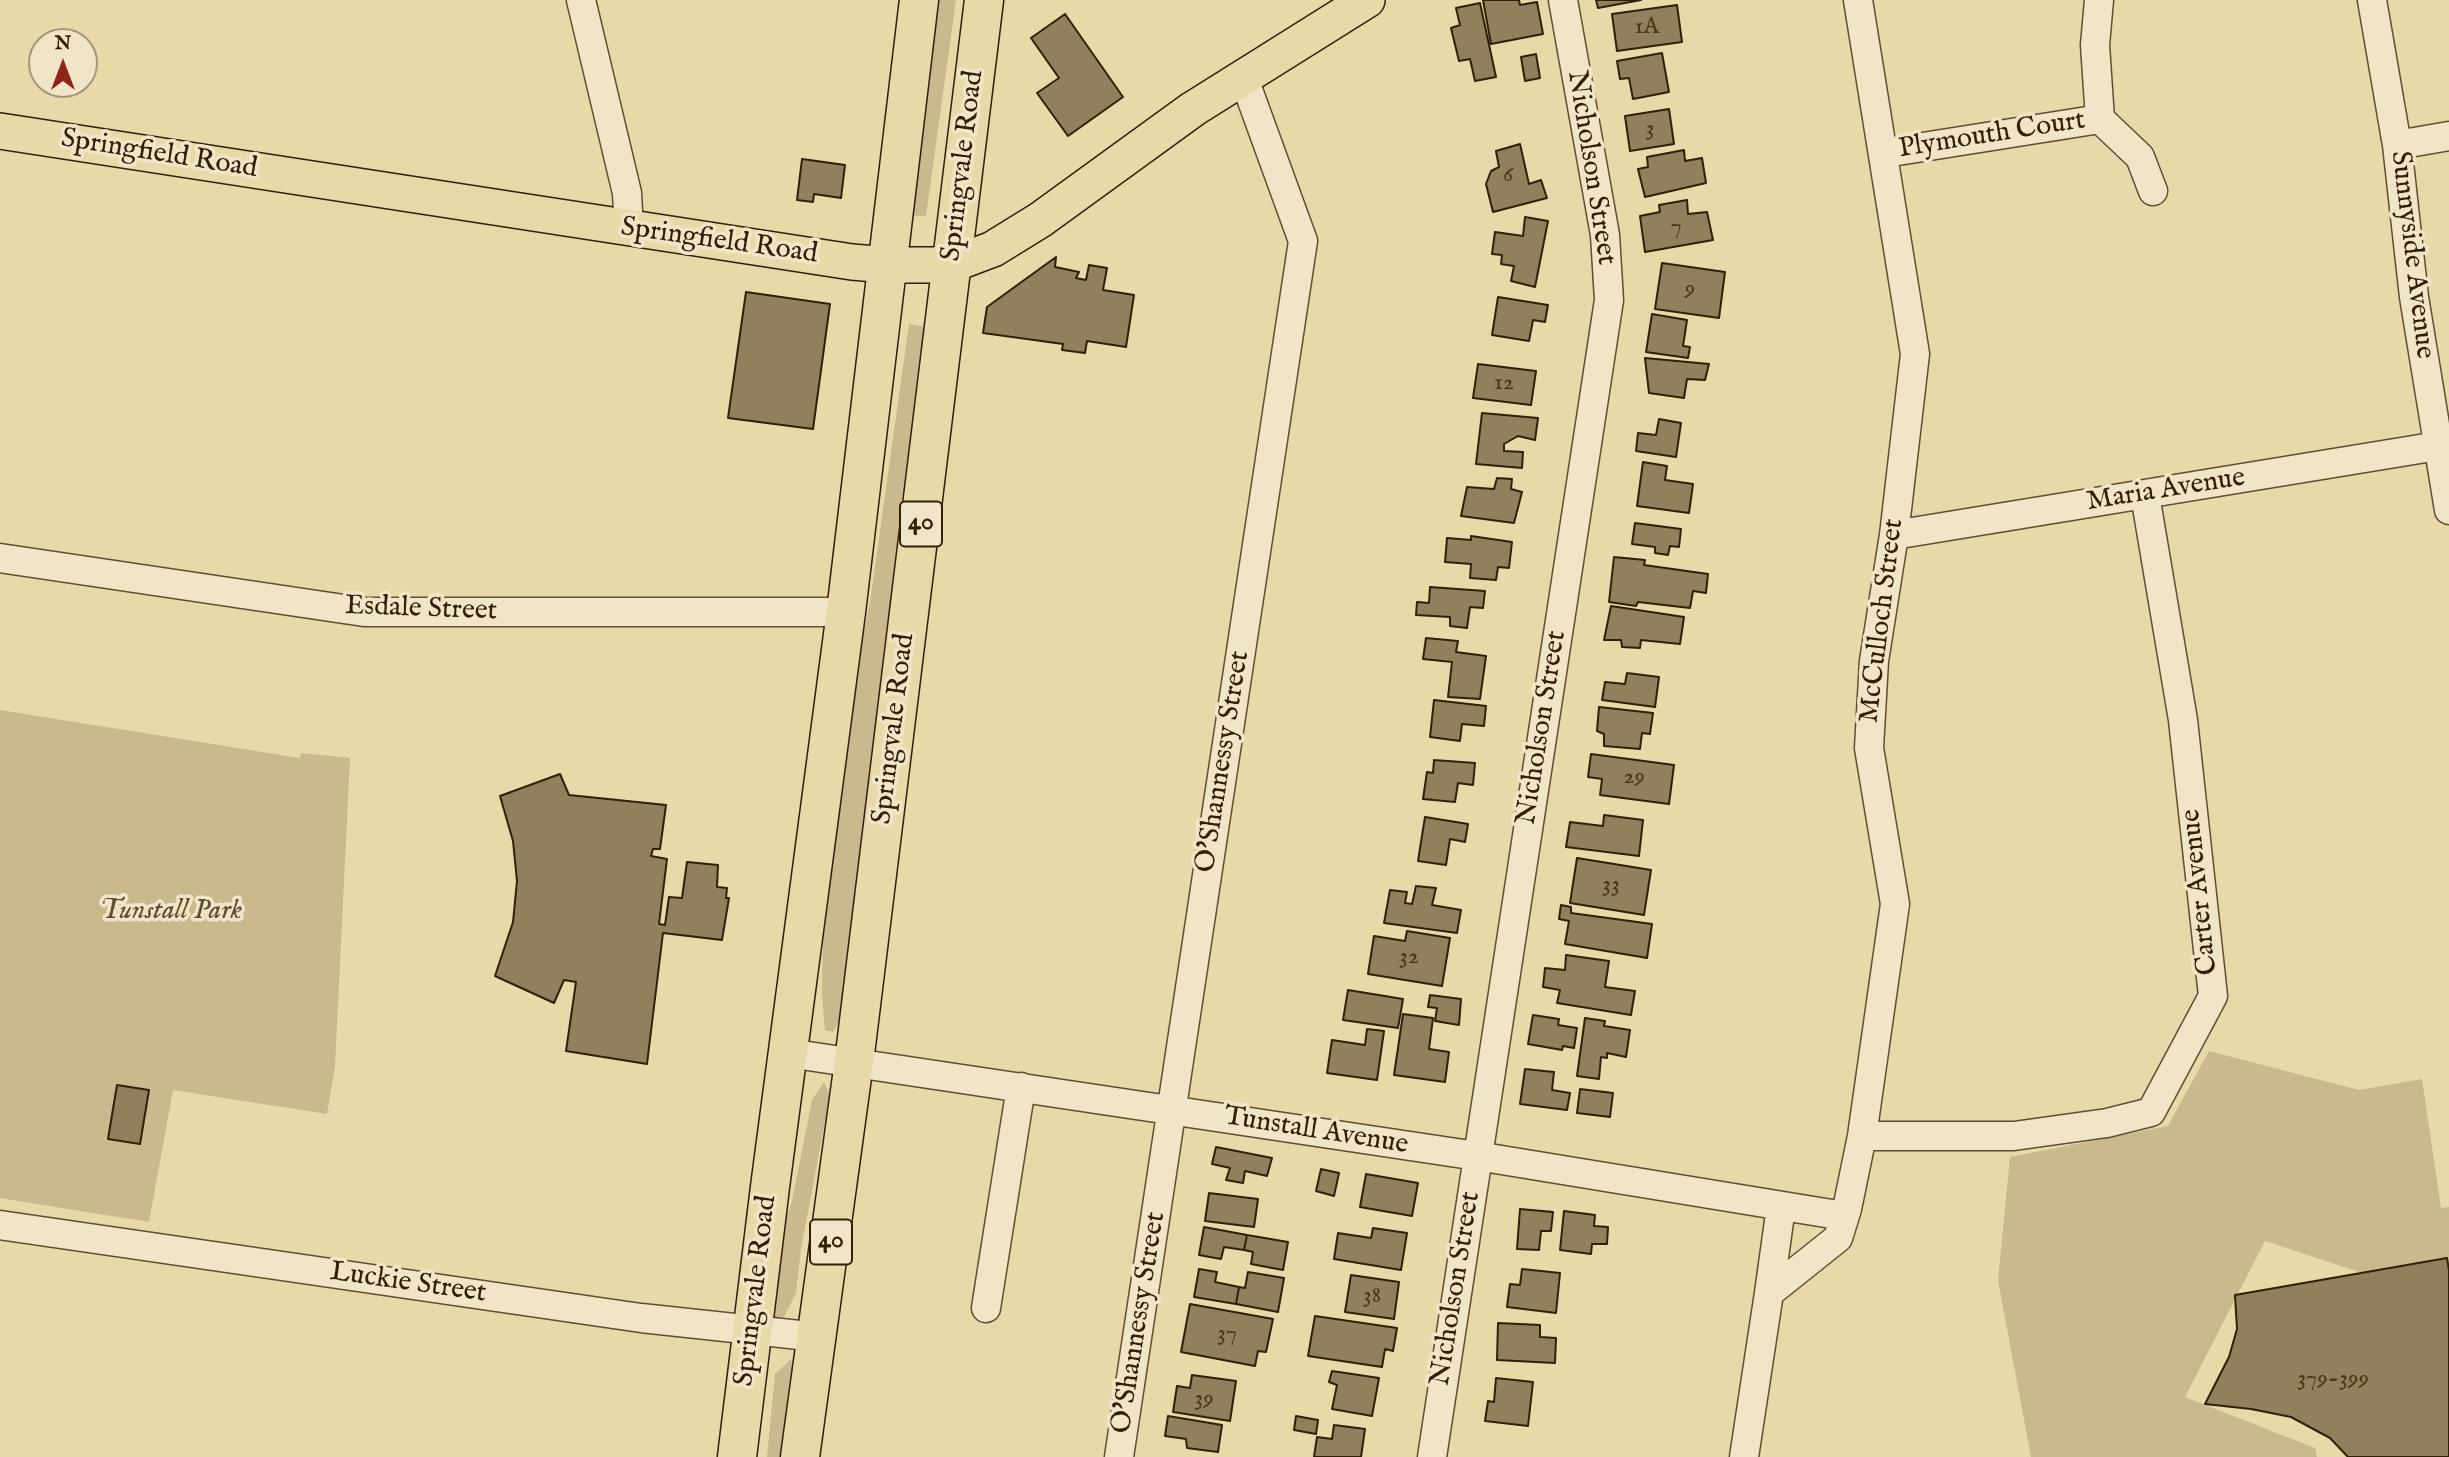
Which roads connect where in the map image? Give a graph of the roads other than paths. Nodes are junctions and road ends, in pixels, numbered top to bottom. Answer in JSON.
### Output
{"nodes":[{"id":1,"x":580,"y":0,"type":"edge"},
{"id":2,"x":919,"y":0,"type":"edge"},
{"id":3,"x":984,"y":0,"type":"edge"},
{"id":4,"x":1367,"y":0,"type":"edge"},
{"id":5,"x":1563,"y":0,"type":"edge"},
{"id":6,"x":1858,"y":0,"type":"edge"},
{"id":7,"x":2099,"y":0,"type":"edge"},
{"id":8,"x":2372,"y":0,"type":"edge"},
{"id":9,"x":1243,"y":76,"type":"junction"},
{"id":10,"x":2100,"y":119,"type":"junction"},
{"id":11,"x":0,"y":131,"type":"edge"},
{"id":12,"x":2449,"y":136,"type":"edge"},
{"id":13,"x":2397,"y":145,"type":"junction"},
{"id":14,"x":1885,"y":153,"type":"junction"},
{"id":15,"x":2153,"y":191,"type":"dead end"},
{"id":16,"x":625,"y":228,"type":"junction"},
{"id":17,"x":952,"y":262,"type":"junction"},
{"id":18,"x":888,"y":265,"type":"junction"},
{"id":19,"x":2438,"y":446,"type":"junction"},
{"id":20,"x":2145,"y":495,"type":"junction"},
{"id":21,"x":2449,"y":510,"type":"edge"},
{"id":22,"x":1894,"y":535,"type":"junction"},
{"id":23,"x":0,"y":562,"type":"edge"},
{"id":24,"x":846,"y":612,"type":"junction"},
{"id":25,"x":788,"y":1053,"type":"junction"},
{"id":26,"x":854,"y":1062,"type":"junction"},
{"id":27,"x":1021,"y":1087,"type":"junction"},
{"id":28,"x":1172,"y":1110,"type":"junction"},
{"id":29,"x":1862,"y":1136,"type":"junction"},
{"id":30,"x":1477,"y":1156,"type":"junction"},
{"id":31,"x":1781,"y":1207,"type":"junction"},
{"id":32,"x":1844,"y":1216,"type":"junction"},
{"id":33,"x":0,"y":1225,"type":"edge"},
{"id":34,"x":1769,"y":1293,"type":"junction"},
{"id":35,"x":986,"y":1308,"type":"dead end"},
{"id":36,"x":751,"y":1330,"type":"junction"},
{"id":37,"x":818,"y":1337,"type":"junction"},
{"id":38,"x":737,"y":1457,"type":"edge"},
{"id":39,"x":800,"y":1457,"type":"edge"},
{"id":40,"x":1119,"y":1457,"type":"edge"},
{"id":41,"x":1432,"y":1457,"type":"edge"},
{"id":42,"x":1744,"y":1457,"type":"edge"}],
"edges":[{"from":1,"to":16,"type":"street"},
{"from":2,"to":18,"type":"highway","name":"Springvale Road","number":"40"},
{"from":3,"to":17,"type":"highway","name":"Springvale Road","number":"40"},
{"from":4,"to":9,"type":"main road","name":"Springfield Road"},
{"from":5,"to":30,"type":"street","name":"Nicholson Street"},
{"from":6,"to":14,"type":"street","name":"McCulloch Street"},
{"from":7,"to":10,"type":"street","name":"Plymouth Court"},
{"from":8,"to":13,"type":"street","name":"Sunnyside Avenue"},
{"from":9,"to":17,"type":"main road","name":"Springfield Road"},
{"from":9,"to":28,"type":"street","name":"O'Shannessy Street"},
{"from":10,"to":14,"type":"street","name":"Plymouth Court"},
{"from":10,"to":15,"type":"street","name":"Plymouth Court"},
{"from":11,"to":16,"type":"main road","name":"Springfield Road"},
{"from":12,"to":13,"type":"street"},
{"from":13,"to":19,"type":"street","name":"Sunnyside Avenue"},
{"from":14,"to":22,"type":"street","name":"McCulloch Street"},
{"from":16,"to":18,"type":"main road","name":"Springfield Road"},
{"from":17,"to":18,"type":"main road","name":"Springfield Road"},
{"from":17,"to":26,"type":"highway","name":"Springvale Road","number":"40"},
{"from":18,"to":24,"type":"highway","name":"Springvale Road","number":"40"},
{"from":19,"to":20,"type":"street","name":"Maria Avenue"},
{"from":19,"to":21,"type":"street","name":"Sunnyside Avenue"},
{"from":20,"to":22,"type":"street","name":"Maria Avenue"},
{"from":20,"to":29,"type":"street","name":"Carter Avenue"},
{"from":22,"to":29,"type":"street","name":"McCulloch Street"},
{"from":23,"to":24,"type":"street","name":"Esdale Street"},
{"from":24,"to":25,"type":"highway","name":"Springvale Road","number":"40"},
{"from":25,"to":26,"type":"street","name":"Tunstall Avenue"},
{"from":25,"to":36,"type":"highway","name":"Springvale Road","number":"40"},
{"from":26,"to":27,"type":"street","name":"Tunstall Avenue"},
{"from":26,"to":37,"type":"highway","name":"Springvale Road","number":"40"},
{"from":27,"to":28,"type":"street","name":"Tunstall Avenue"},
{"from":27,"to":35,"type":"street"},
{"from":28,"to":30,"type":"street","name":"Tunstall Avenue"},
{"from":28,"to":40,"type":"street","name":"O'Shannessy Street"},
{"from":29,"to":32,"type":"street","name":"McCulloch Street"},
{"from":30,"to":31,"type":"street","name":"Tunstall Avenue"},
{"from":30,"to":41,"type":"street","name":"Nicholson Street"},
{"from":31,"to":32,"type":"street","name":"Tunstall Avenue"},
{"from":31,"to":34,"type":"street"},
{"from":32,"to":34,"type":"street","name":"McCulloch Street"},
{"from":33,"to":36,"type":"street","name":"Luckie Street"},
{"from":34,"to":42,"type":"street"},
{"from":36,"to":37,"type":"street","name":"Luckie Street"},
{"from":36,"to":38,"type":"highway","name":"Springvale Road","number":"40"},
{"from":37,"to":39,"type":"highway","name":"Springvale Road","number":"40"}]}
